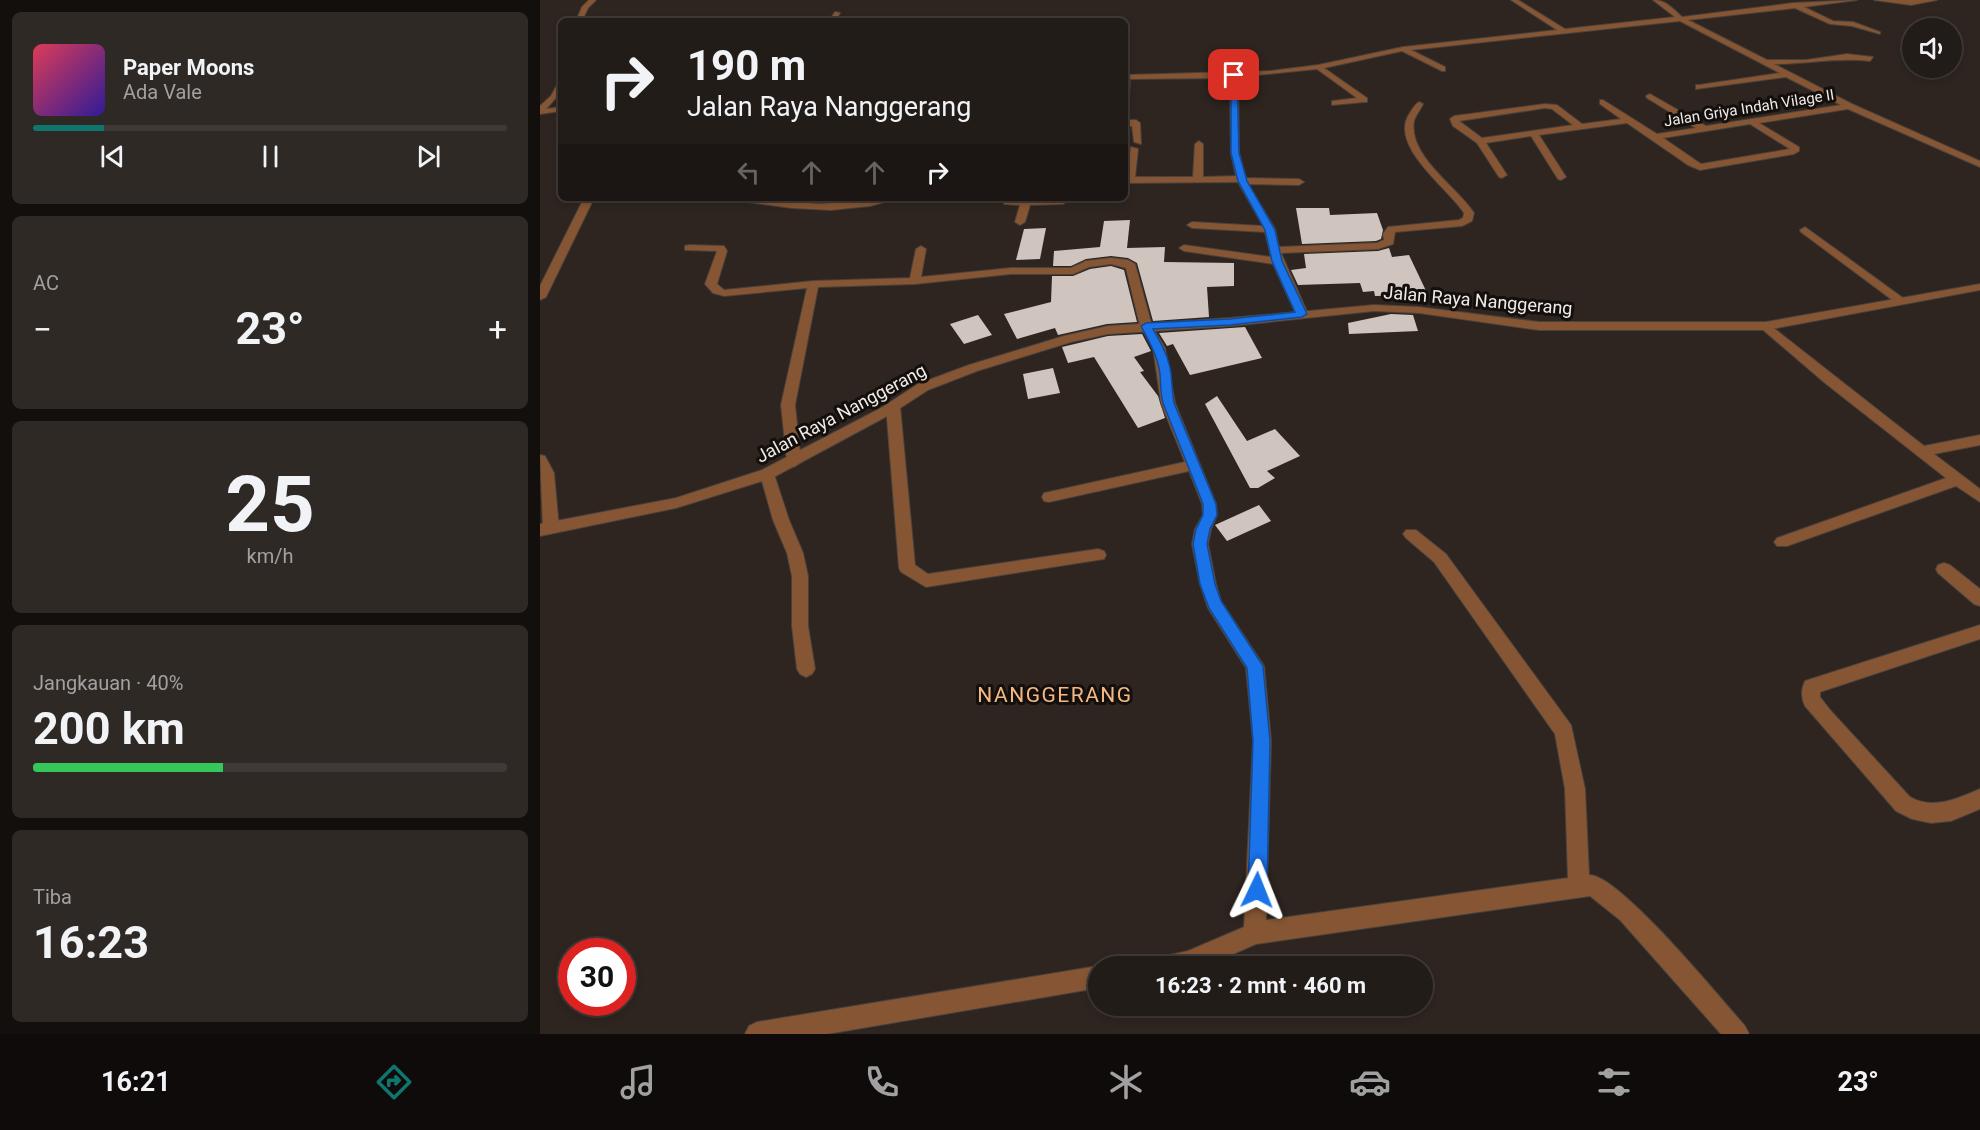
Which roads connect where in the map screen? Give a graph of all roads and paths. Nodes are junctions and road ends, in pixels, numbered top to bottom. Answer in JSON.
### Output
{"nodes":[{"id":1,"x":592,"y":0,"type":"edge"},
{"id":2,"x":1514,"y":0,"type":"edge"},
{"id":3,"x":1656,"y":0,"type":"edge"},
{"id":4,"x":1854,"y":0,"type":"edge"},
{"id":5,"x":1881,"y":0,"type":"edge"},
{"id":6,"x":1934,"y":0,"type":"edge"},
{"id":7,"x":1793,"y":5,"type":"junction"},
{"id":8,"x":837,"y":13,"type":"dead end"},
{"id":9,"x":580,"y":18,"type":"edge"},
{"id":10,"x":834,"y":18,"type":"edge"},
{"id":11,"x":1679,"y":18,"type":"junction"},
{"id":12,"x":1565,"y":32,"type":"junction"},
{"id":13,"x":1878,"y":33,"type":"dead end"},
{"id":14,"x":1403,"y":49,"type":"junction"},
{"id":15,"x":1870,"y":59,"type":"dead end"},
{"id":16,"x":1766,"y":63,"type":"junction"},
{"id":17,"x":1318,"y":67,"type":"junction"},
{"id":18,"x":1443,"y":69,"type":"dead end"},
{"id":19,"x":1789,"y":74,"type":"junction"},
{"id":20,"x":1234,"y":75,"type":"junction"},
{"id":21,"x":1128,"y":77,"type":"edge"},
{"id":22,"x":1699,"y":87,"type":"dead end"},
{"id":23,"x":558,"y":90,"type":"edge"},
{"id":24,"x":1650,"y":96,"type":"dead end"},
{"id":25,"x":1604,"y":102,"type":"dead end"},
{"id":26,"x":1335,"y":103,"type":"dead end"},
{"id":27,"x":1419,"y":104,"type":"dead end"},
{"id":28,"x":1849,"y":106,"type":"junction"},
{"id":29,"x":558,"y":109,"type":"edge"},
{"id":30,"x":540,"y":111,"type":"edge"},
{"id":31,"x":1629,"y":120,"type":"junction"},
{"id":32,"x":1752,"y":122,"type":"junction"},
{"id":33,"x":1128,"y":123,"type":"edge"},
{"id":34,"x":1581,"y":127,"type":"junction"},
{"id":35,"x":1704,"y":129,"type":"junction"},
{"id":36,"x":1533,"y":133,"type":"junction"},
{"id":37,"x":1655,"y":137,"type":"junction"},
{"id":38,"x":1480,"y":141,"type":"junction"},
{"id":39,"x":1199,"y":144,"type":"dead end"},
{"id":40,"x":1980,"y":164,"type":"edge"},
{"id":41,"x":1502,"y":175,"type":"dead end"},
{"id":42,"x":1561,"y":177,"type":"dead end"},
{"id":43,"x":1198,"y":179,"type":"junction"},
{"id":44,"x":1128,"y":180,"type":"edge"},
{"id":45,"x":1242,"y":180,"type":"junction"},
{"id":46,"x":1299,"y":182,"type":"dead end"},
{"id":47,"x":588,"y":201,"type":"edge"},
{"id":48,"x":760,"y":201,"type":"edge"},
{"id":49,"x":875,"y":201,"type":"edge"},
{"id":50,"x":1008,"y":201,"type":"edge"},
{"id":51,"x":1026,"y":201,"type":"junction"},
{"id":52,"x":1063,"y":201,"type":"edge"},
{"id":53,"x":1020,"y":222,"type":"dead end"},
{"id":54,"x":1192,"y":225,"type":"dead end"},
{"id":55,"x":1270,"y":230,"type":"junction"},
{"id":56,"x":1805,"y":230,"type":"dead end"},
{"id":57,"x":689,"y":248,"type":"dead end"},
{"id":58,"x":1184,"y":248,"type":"dead end"},
{"id":59,"x":921,"y":249,"type":"dead end"},
{"id":60,"x":1274,"y":249,"type":"junction"},
{"id":61,"x":1277,"y":261,"type":"junction"},
{"id":62,"x":915,"y":281,"type":"junction"},
{"id":63,"x":813,"y":284,"type":"junction"},
{"id":64,"x":1980,"y":287,"type":"edge"},
{"id":65,"x":540,"y":297,"type":"edge"},
{"id":66,"x":1899,"y":300,"type":"junction"},
{"id":67,"x":1302,"y":314,"type":"junction"},
{"id":68,"x":1146,"y":326,"type":"junction"},
{"id":69,"x":1766,"y":326,"type":"junction"},
{"id":70,"x":893,"y":406,"type":"junction"},
{"id":71,"x":1980,"y":440,"type":"edge"},
{"id":72,"x":1920,"y":452,"type":"junction"},
{"id":73,"x":540,"y":460,"type":"edge"},
{"id":74,"x":794,"y":462,"type":"junction"},
{"id":75,"x":1194,"y":465,"type":"junction"},
{"id":76,"x":767,"y":474,"type":"junction"},
{"id":77,"x":1957,"y":480,"type":"junction"},
{"id":78,"x":1049,"y":497,"type":"dead end"},
{"id":79,"x":1980,"y":497,"type":"edge"},
{"id":80,"x":546,"y":529,"type":"edge"},
{"id":81,"x":1411,"y":534,"type":"dead end"},
{"id":82,"x":1782,"y":542,"type":"dead end"},
{"id":83,"x":1098,"y":555,"type":"dead end"},
{"id":84,"x":1944,"y":569,"type":"dead end"},
{"id":85,"x":1980,"y":599,"type":"edge"},
{"id":86,"x":1980,"y":632,"type":"edge"},
{"id":87,"x":806,"y":669,"type":"dead end"},
{"id":88,"x":1980,"y":800,"type":"edge"},
{"id":89,"x":1579,"y":887,"type":"junction"},
{"id":90,"x":1255,"y":933,"type":"junction"},
{"id":91,"x":1203,"y":956,"type":"edge"},
{"id":92,"x":1088,"y":979,"type":"edge"},
{"id":93,"x":757,"y":1034,"type":"edge"},
{"id":94,"x":1737,"y":1034,"type":"edge"}],
"edges":[{"from":1,"to":9,"type":"street"},
{"from":2,"to":12,"type":"street"},
{"from":3,"to":11,"type":"street"},
{"from":4,"to":7,"type":"street"},
{"from":5,"to":6,"type":"street"},
{"from":7,"to":11,"type":"street"},
{"from":7,"to":13,"type":"street"},
{"from":8,"to":10,"type":"street"},
{"from":11,"to":12,"type":"street"},
{"from":11,"to":16,"type":"street"},
{"from":12,"to":14,"type":"street"},
{"from":14,"to":17,"type":"street"},
{"from":14,"to":18,"type":"street"},
{"from":15,"to":16,"type":"street"},
{"from":16,"to":19,"type":"street"},
{"from":17,"to":20,"type":"street"},
{"from":17,"to":26,"type":"street"},
{"from":19,"to":22,"type":"street"},
{"from":19,"to":28,"type":"street"},
{"from":20,"to":21,"type":"street"},
{"from":20,"to":45,"type":"street"},
{"from":23,"to":30,"type":"street"},
{"from":24,"to":35,"type":"street"},
{"from":25,"to":31,"type":"street","name":"Jalan Griya Indah Vilage II"},
{"from":27,"to":60,"type":"street"},
{"from":28,"to":32,"type":"street","name":"Jalan Griya Indah Vilage II"},
{"from":28,"to":40,"type":"street"},
{"from":29,"to":30,"type":"street"},
{"from":31,"to":34,"type":"street"},
{"from":31,"to":37,"type":"street","name":"Jalan Griya Indah Vilage II"},
{"from":32,"to":35,"type":"street","name":"Jalan Griya Indah Vilage II"},
{"from":32,"to":37,"type":"street"},
{"from":33,"to":44,"type":"street"},
{"from":34,"to":36,"type":"street"},
{"from":34,"to":38,"type":"street"},
{"from":35,"to":37,"type":"street","name":"Jalan Griya Indah Vilage II"},
{"from":36,"to":38,"type":"street"},
{"from":36,"to":42,"type":"street"},
{"from":38,"to":41,"type":"street"},
{"from":39,"to":43,"type":"street"},
{"from":43,"to":44,"type":"street"},
{"from":43,"to":45,"type":"street"},
{"from":45,"to":46,"type":"street"},
{"from":45,"to":55,"type":"street"},
{"from":47,"to":65,"type":"street"},
{"from":48,"to":49,"type":"street"},
{"from":50,"to":51,"type":"street"},
{"from":51,"to":52,"type":"street"},
{"from":51,"to":53,"type":"street"},
{"from":54,"to":55,"type":"street"},
{"from":55,"to":60,"type":"street"},
{"from":56,"to":66,"type":"street"},
{"from":57,"to":63,"type":"street"},
{"from":58,"to":61,"type":"street"},
{"from":59,"to":62,"type":"street"},
{"from":60,"to":61,"type":"street"},
{"from":61,"to":67,"type":"street"},
{"from":62,"to":63,"type":"street"},
{"from":62,"to":68,"type":"street"},
{"from":63,"to":74,"type":"street"},
{"from":64,"to":66,"type":"street","name":"Jalan Raya Nanggerang"},
{"from":66,"to":69,"type":"street","name":"Jalan Raya Nanggerang"},
{"from":67,"to":68,"type":"street","name":"Jalan Raya Nanggerang"},
{"from":67,"to":69,"type":"street","name":"Jalan Raya Nanggerang"},
{"from":68,"to":70,"type":"street","name":"Jalan Raya Nanggerang"},
{"from":68,"to":75,"type":"street"},
{"from":69,"to":72,"type":"street"},
{"from":70,"to":74,"type":"street","name":"Jalan Raya Nanggerang"},
{"from":70,"to":83,"type":"street"},
{"from":71,"to":72,"type":"street"},
{"from":72,"to":77,"type":"street"},
{"from":73,"to":80,"type":"street"},
{"from":74,"to":76,"type":"street","name":"Jalan Raya Nanggerang"},
{"from":75,"to":78,"type":"street"},
{"from":75,"to":90,"type":"street"},
{"from":76,"to":80,"type":"street","name":"Jalan Raya Nanggerang"},
{"from":76,"to":87,"type":"street"},
{"from":77,"to":79,"type":"street"},
{"from":77,"to":82,"type":"street"},
{"from":81,"to":89,"type":"street"},
{"from":84,"to":85,"type":"street"},
{"from":86,"to":88,"type":"street"},
{"from":89,"to":90,"type":"street"},
{"from":89,"to":94,"type":"street"},
{"from":90,"to":91,"type":"street"},
{"from":92,"to":93,"type":"street"}]}
